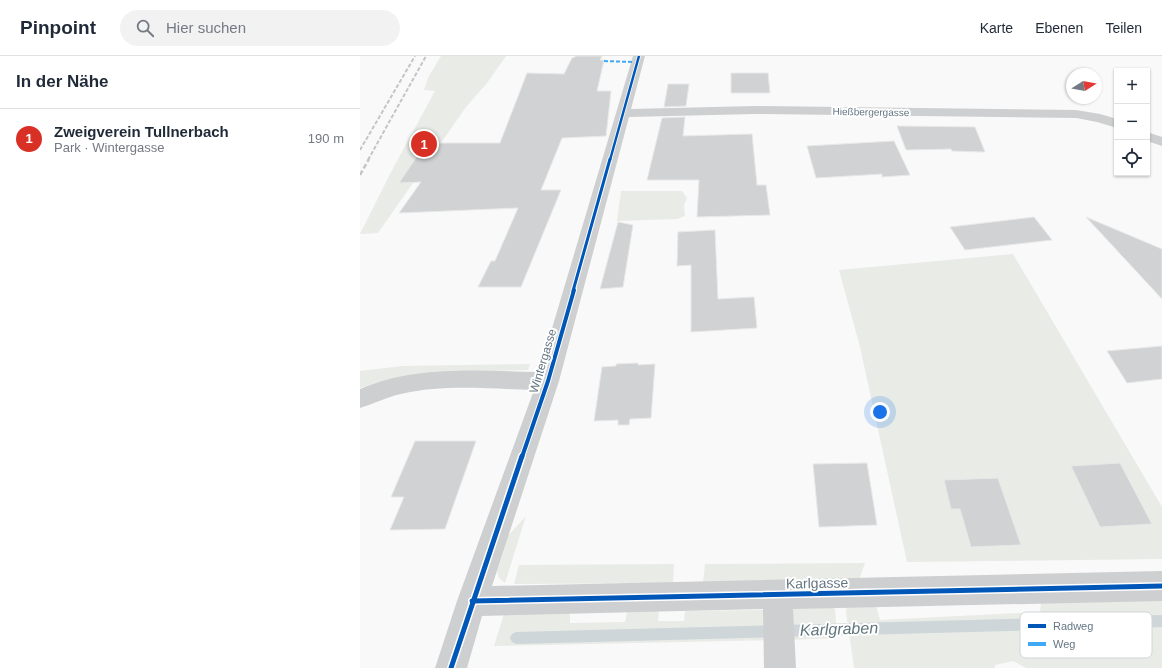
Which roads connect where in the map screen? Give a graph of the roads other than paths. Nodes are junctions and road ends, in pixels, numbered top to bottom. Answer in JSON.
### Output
{"nodes":[{"id":1,"x":639,"y":56,"type":"edge"},
{"id":2,"x":624,"y":113,"type":"junction"},
{"id":3,"x":1114,"y":123,"type":"edge"},
{"id":4,"x":1150,"y":137,"type":"edge"},
{"id":5,"x":1162,"y":142,"type":"edge"},
{"id":6,"x":548,"y":381,"type":"junction"},
{"id":7,"x":360,"y":399,"type":"edge"},
{"id":8,"x":1162,"y":586,"type":"edge"},
{"id":9,"x":472,"y":601,"type":"junction"},
{"id":10,"x":779,"y":631,"type":"edge"},
{"id":11,"x":451,"y":668,"type":"edge"}],
"edges":[{"from":1,"to":2,"type":"street","name":"Wintergasse"},
{"from":2,"to":3,"type":"street","name":"Hießbergergasse"},
{"from":2,"to":6,"type":"street","name":"Wintergasse"},
{"from":4,"to":5,"type":"street"},
{"from":6,"to":7,"type":"street"},
{"from":6,"to":9,"type":"street","name":"Wintergasse"},
{"from":8,"to":10,"type":"street","name":"Karlgasse"},
{"from":9,"to":10,"type":"street","name":"Karlgasse"},
{"from":9,"to":11,"type":"street","name":"Wintergasse"}]}
